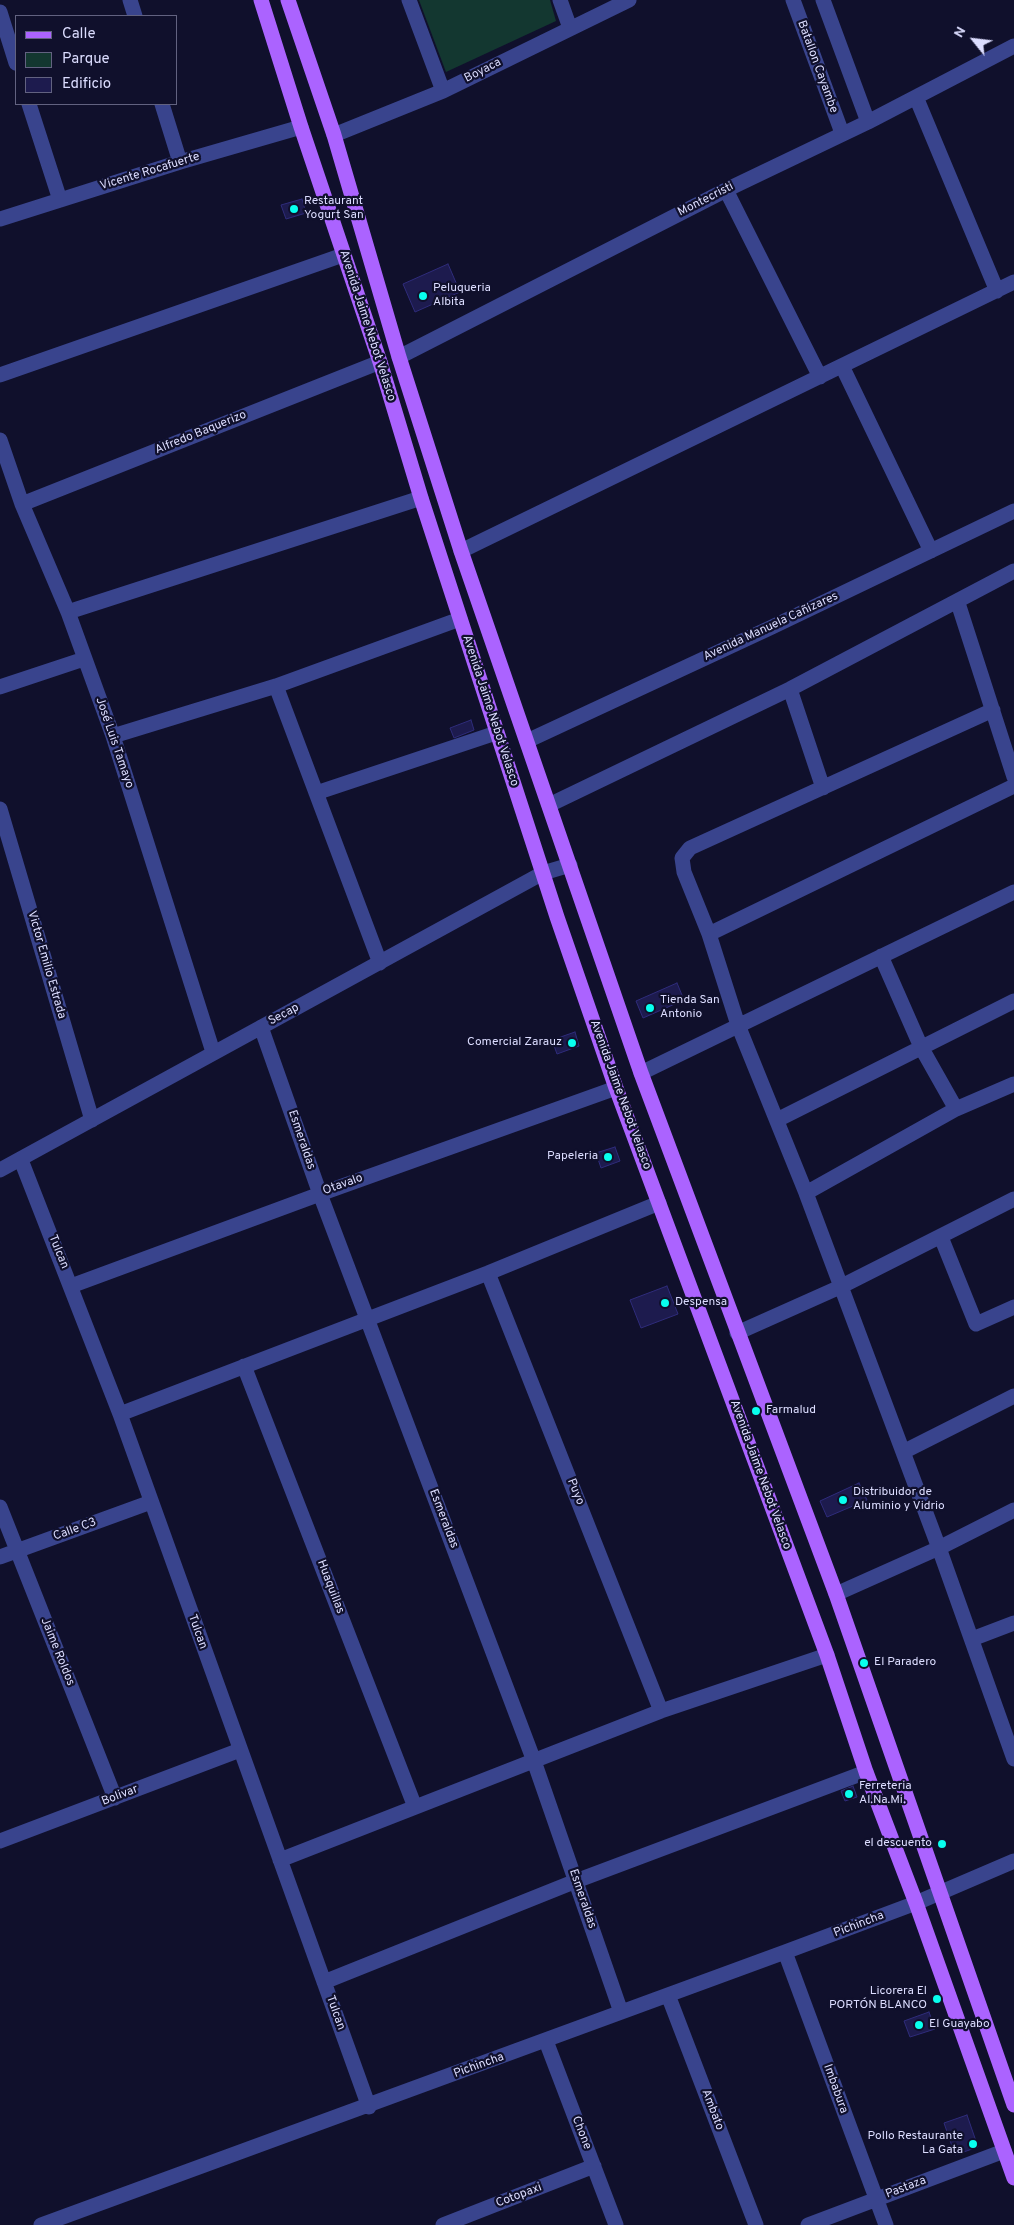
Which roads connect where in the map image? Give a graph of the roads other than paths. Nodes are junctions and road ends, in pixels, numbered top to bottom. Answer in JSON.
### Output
{"nodes":[{"id":1,"x":130,"y":0,"type":"edge"},
{"id":2,"x":261,"y":0,"type":"edge"},
{"id":3,"x":288,"y":0,"type":"edge"},
{"id":4,"x":409,"y":0,"type":"edge"},
{"id":5,"x":560,"y":0,"type":"edge"},
{"id":6,"x":628,"y":0,"type":"edge"},
{"id":7,"x":793,"y":0,"type":"edge"},
{"id":8,"x":823,"y":0,"type":"edge"},
{"id":9,"x":0,"y":12,"type":"edge"},
{"id":10,"x":135,"y":15,"type":"edge"},
{"id":11,"x":570,"y":28,"type":"junction"},
{"id":12,"x":1014,"y":46,"type":"edge"},
{"id":13,"x":15,"y":60,"type":"edge"},
{"id":14,"x":443,"y":91,"type":"junction"},
{"id":15,"x":916,"y":98,"type":"junction"},
{"id":16,"x":29,"y":105,"type":"edge"},
{"id":17,"x":162,"y":105,"type":"edge"},
{"id":18,"x":868,"y":122,"type":"junction"},
{"id":19,"x":301,"y":127,"type":"junction"},
{"id":20,"x":842,"y":134,"type":"junction"},
{"id":21,"x":334,"y":135,"type":"junction"},
{"id":22,"x":180,"y":162,"type":"junction"},
{"id":23,"x":726,"y":190,"type":"junction"},
{"id":24,"x":60,"y":200,"type":"junction"},
{"id":25,"x":0,"y":219,"type":"edge"},
{"id":26,"x":343,"y":255,"type":"junction"},
{"id":27,"x":1014,"y":282,"type":"edge"},
{"id":28,"x":997,"y":291,"type":"junction"},
{"id":29,"x":399,"y":357,"type":"junction"},
{"id":30,"x":380,"y":362,"type":"junction"},
{"id":31,"x":842,"y":366,"type":"junction"},
{"id":32,"x":0,"y":375,"type":"edge"},
{"id":33,"x":820,"y":376,"type":"junction"},
{"id":34,"x":0,"y":440,"type":"edge"},
{"id":35,"x":421,"y":498,"type":"junction"},
{"id":36,"x":22,"y":504,"type":"junction"},
{"id":37,"x":1014,"y":511,"type":"edge"},
{"id":38,"x":461,"y":551,"type":"junction"},
{"id":39,"x":931,"y":551,"type":"junction"},
{"id":40,"x":1014,"y":571,"type":"edge"},
{"id":41,"x":958,"y":602,"type":"junction"},
{"id":42,"x":68,"y":612,"type":"junction"},
{"id":43,"x":460,"y":619,"type":"junction"},
{"id":44,"x":84,"y":659,"type":"junction"},
{"id":45,"x":276,"y":686,"type":"junction"},
{"id":46,"x":0,"y":687,"type":"edge"},
{"id":47,"x":790,"y":689,"type":"junction"},
{"id":48,"x":993,"y":710,"type":"junction"},
{"id":49,"x":496,"y":733,"type":"junction"},
{"id":50,"x":112,"y":736,"type":"junction"},
{"id":51,"x":528,"y":740,"type":"junction"},
{"id":52,"x":535,"y":765,"type":"junction"},
{"id":53,"x":511,"y":775,"type":"junction"},
{"id":54,"x":1014,"y":777,"type":"edge"},
{"id":55,"x":1014,"y":786,"type":"edge"},
{"id":56,"x":823,"y":788,"type":"junction"},
{"id":57,"x":316,"y":792,"type":"junction"},
{"id":58,"x":549,"y":805,"type":"junction"},
{"id":59,"x":0,"y":809,"type":"edge"},
{"id":60,"x":570,"y":865,"type":"junction"},
{"id":61,"x":543,"y":873,"type":"junction"},
{"id":62,"x":1014,"y":892,"type":"edge"},
{"id":63,"x":710,"y":934,"type":"junction"},
{"id":64,"x":881,"y":956,"type":"junction"},
{"id":65,"x":380,"y":963,"type":"junction"},
{"id":66,"x":1014,"y":1001,"type":"edge"},
{"id":67,"x":738,"y":1024,"type":"junction"},
{"id":68,"x":261,"y":1027,"type":"junction"},
{"id":69,"x":921,"y":1047,"type":"junction"},
{"id":70,"x":213,"y":1052,"type":"junction"},
{"id":71,"x":641,"y":1072,"type":"junction"},
{"id":72,"x":1014,"y":1084,"type":"edge"},
{"id":73,"x":616,"y":1088,"type":"junction"},
{"id":74,"x":956,"y":1109,"type":"junction"},
{"id":75,"x":92,"y":1120,"type":"junction"},
{"id":76,"x":777,"y":1120,"type":"junction"},
{"id":77,"x":21,"y":1160,"type":"junction"},
{"id":78,"x":0,"y":1170,"type":"edge"},
{"id":79,"x":806,"y":1193,"type":"junction"},
{"id":80,"x":320,"y":1194,"type":"junction"},
{"id":81,"x":1014,"y":1199,"type":"edge"},
{"id":82,"x":660,"y":1203,"type":"junction"},
{"id":83,"x":941,"y":1237,"type":"junction"},
{"id":84,"x":488,"y":1273,"type":"junction"},
{"id":85,"x":71,"y":1286,"type":"junction"},
{"id":86,"x":840,"y":1287,"type":"junction"},
{"id":87,"x":1014,"y":1307,"type":"edge"},
{"id":88,"x":369,"y":1320,"type":"junction"},
{"id":89,"x":737,"y":1333,"type":"junction"},
{"id":90,"x":244,"y":1366,"type":"junction"},
{"id":91,"x":1014,"y":1396,"type":"edge"},
{"id":92,"x":120,"y":1414,"type":"junction"},
{"id":93,"x":903,"y":1452,"type":"junction"},
{"id":94,"x":150,"y":1502,"type":"junction"},
{"id":95,"x":0,"y":1507,"type":"edge"},
{"id":96,"x":1014,"y":1510,"type":"edge"},
{"id":97,"x":939,"y":1548,"type":"junction"},
{"id":98,"x":17,"y":1551,"type":"junction"},
{"id":99,"x":0,"y":1557,"type":"edge"},
{"id":100,"x":836,"y":1594,"type":"junction"},
{"id":101,"x":1014,"y":1623,"type":"edge"},
{"id":102,"x":972,"y":1639,"type":"junction"},
{"id":103,"x":827,"y":1655,"type":"junction"},
{"id":104,"x":661,"y":1711,"type":"junction"},
{"id":105,"x":1011,"y":1739,"type":"edge"},
{"id":106,"x":240,"y":1750,"type":"junction"},
{"id":107,"x":1014,"y":1759,"type":"edge"},
{"id":108,"x":534,"y":1761,"type":"junction"},
{"id":109,"x":866,"y":1772,"type":"junction"},
{"id":110,"x":115,"y":1798,"type":"junction"},
{"id":111,"x":415,"y":1807,"type":"junction"},
{"id":112,"x":0,"y":1841,"type":"edge"},
{"id":113,"x":280,"y":1860,"type":"junction"},
{"id":114,"x":1014,"y":1861,"type":"edge"},
{"id":115,"x":576,"y":1881,"type":"junction"},
{"id":116,"x":941,"y":1892,"type":"junction"},
{"id":117,"x":916,"y":1903,"type":"junction"},
{"id":118,"x":785,"y":1952,"type":"junction"},
{"id":119,"x":324,"y":1982,"type":"junction"},
{"id":120,"x":668,"y":1995,"type":"junction"},
{"id":121,"x":621,"y":2012,"type":"junction"},
{"id":122,"x":546,"y":2041,"type":"junction"},
{"id":123,"x":1014,"y":2105,"type":"edge"},
{"id":124,"x":368,"y":2106,"type":"junction"},
{"id":125,"x":1004,"y":2151,"type":"junction"},
{"id":126,"x":594,"y":2166,"type":"junction"},
{"id":127,"x":1014,"y":2178,"type":"edge"},
{"id":128,"x":876,"y":2199,"type":"junction"},
{"id":129,"x":41,"y":2225,"type":"edge"},
{"id":130,"x":443,"y":2225,"type":"edge"},
{"id":131,"x":616,"y":2225,"type":"edge"},
{"id":132,"x":756,"y":2225,"type":"edge"},
{"id":133,"x":808,"y":2225,"type":"edge"},
{"id":134,"x":886,"y":2225,"type":"edge"}],
"edges":[{"from":1,"to":10,"type":"street"},
{"from":2,"to":19,"type":"main road","name":"Avenida Jaime Nebot Velasco"},
{"from":3,"to":21,"type":"main road","name":"Avenida Jaime Nebot Velasco"},
{"from":4,"to":14,"type":"street"},
{"from":5,"to":11,"type":"street"},
{"from":6,"to":11,"type":"street","name":"Boyaca"},
{"from":7,"to":20,"type":"street","name":"Batallon Cayambe"},
{"from":8,"to":18,"type":"street"},
{"from":9,"to":13,"type":"street"},
{"from":11,"to":14,"type":"street","name":"Boyaca"},
{"from":12,"to":15,"type":"street","name":"Montecristi"},
{"from":14,"to":21,"type":"street","name":"Boyaca"},
{"from":15,"to":18,"type":"street","name":"Montecristi"},
{"from":15,"to":28,"type":"street"},
{"from":16,"to":24,"type":"street"},
{"from":17,"to":22,"type":"street"},
{"from":18,"to":20,"type":"street","name":"Montecristi"},
{"from":19,"to":22,"type":"street","name":"Vicente Rocafuerte"},
{"from":19,"to":26,"type":"main road","name":"Avenida Jaime Nebot Velasco"},
{"from":20,"to":23,"type":"street","name":"Montecristi"},
{"from":21,"to":29,"type":"main road","name":"Avenida Jaime Nebot Velasco"},
{"from":22,"to":24,"type":"street","name":"Vicente Rocafuerte"},
{"from":23,"to":29,"type":"street","name":"Montecristi"},
{"from":23,"to":33,"type":"street"},
{"from":24,"to":25,"type":"street","name":"Vicente Rocafuerte"},
{"from":26,"to":30,"type":"main road","name":"Avenida Jaime Nebot Velasco"},
{"from":26,"to":32,"type":"street"},
{"from":27,"to":28,"type":"street"},
{"from":28,"to":31,"type":"street"},
{"from":29,"to":38,"type":"main road","name":"Avenida Jaime Nebot Velasco"},
{"from":30,"to":35,"type":"main road","name":"Avenida Jaime Nebot Velasco"},
{"from":30,"to":36,"type":"street","name":"Alfredo Baquerizo"},
{"from":31,"to":33,"type":"street"},
{"from":31,"to":39,"type":"street"},
{"from":33,"to":38,"type":"street"},
{"from":34,"to":36,"type":"street","name":"José Luis Tamayo"},
{"from":35,"to":42,"type":"street"},
{"from":35,"to":43,"type":"main road","name":"Avenida Jaime Nebot Velasco"},
{"from":36,"to":42,"type":"street","name":"José Luis Tamayo"},
{"from":37,"to":39,"type":"street","name":"Avenida Manuela Cañizares"},
{"from":38,"to":51,"type":"main road","name":"Avenida Jaime Nebot Velasco"},
{"from":39,"to":51,"type":"street","name":"Avenida Manuela Cañizares"},
{"from":40,"to":41,"type":"street"},
{"from":41,"to":47,"type":"street"},
{"from":41,"to":48,"type":"street"},
{"from":42,"to":44,"type":"street","name":"José Luis Tamayo"},
{"from":43,"to":45,"type":"street"},
{"from":43,"to":49,"type":"main road","name":"Avenida Jaime Nebot Velasco"},
{"from":44,"to":46,"type":"street"},
{"from":44,"to":50,"type":"street","name":"José Luis Tamayo"},
{"from":45,"to":50,"type":"street"},
{"from":45,"to":57,"type":"street"},
{"from":47,"to":56,"type":"street"},
{"from":47,"to":58,"type":"street"},
{"from":48,"to":54,"type":"street"},
{"from":48,"to":56,"type":"street"},
{"from":49,"to":53,"type":"main road","name":"Avenida Jaime Nebot Velasco"},
{"from":49,"to":57,"type":"street"},
{"from":50,"to":70,"type":"street","name":"José Luis Tamayo"},
{"from":51,"to":52,"type":"main road","name":"Avenida Jaime Nebot Velasco"},
{"from":52,"to":53,"type":"main road"},
{"from":52,"to":58,"type":"main road","name":"Avenida Jaime Nebot Velasco"},
{"from":53,"to":61,"type":"main road","name":"Avenida Jaime Nebot Velasco"},
{"from":55,"to":63,"type":"street"},
{"from":56,"to":63,"type":"street"},
{"from":57,"to":65,"type":"street"},
{"from":58,"to":60,"type":"main road","name":"Avenida Jaime Nebot Velasco"},
{"from":59,"to":75,"type":"street","name":"Victor Emilio Estrada"},
{"from":60,"to":61,"type":"street","name":"Secap"},
{"from":60,"to":71,"type":"main road","name":"Avenida Jaime Nebot Velasco"},
{"from":61,"to":65,"type":"street","name":"Secap"},
{"from":61,"to":73,"type":"main road","name":"Avenida Jaime Nebot Velasco"},
{"from":62,"to":64,"type":"street"},
{"from":63,"to":67,"type":"street"},
{"from":64,"to":67,"type":"street"},
{"from":64,"to":69,"type":"street"},
{"from":65,"to":68,"type":"street","name":"Secap"},
{"from":66,"to":69,"type":"street"},
{"from":67,"to":71,"type":"street"},
{"from":67,"to":76,"type":"street"},
{"from":68,"to":70,"type":"street","name":"Secap"},
{"from":68,"to":80,"type":"street","name":"Esmeraldas"},
{"from":69,"to":74,"type":"street"},
{"from":69,"to":76,"type":"street"},
{"from":70,"to":75,"type":"street","name":"Secap"},
{"from":71,"to":89,"type":"main road","name":"Avenida Jaime Nebot Velasco"},
{"from":72,"to":74,"type":"street"},
{"from":73,"to":80,"type":"street","name":"Otavalo"},
{"from":73,"to":82,"type":"main road","name":"Avenida Jaime Nebot Velasco"},
{"from":74,"to":79,"type":"street"},
{"from":75,"to":77,"type":"street","name":"Secap"},
{"from":76,"to":79,"type":"street"},
{"from":77,"to":78,"type":"street","name":"Secap"},
{"from":77,"to":85,"type":"street","name":"Tulcan"},
{"from":79,"to":86,"type":"street"},
{"from":80,"to":85,"type":"street","name":"Otavalo"},
{"from":80,"to":88,"type":"street","name":"Esmeraldas"},
{"from":81,"to":83,"type":"street"},
{"from":82,"to":84,"type":"street"},
{"from":82,"to":103,"type":"main road","name":"Avenida Jaime Nebot Velasco"},
{"from":83,"to":86,"type":"street"},
{"from":83,"to":87,"type":"street"},
{"from":84,"to":88,"type":"street"},
{"from":84,"to":104,"type":"street","name":"Puyo"},
{"from":85,"to":92,"type":"street","name":"Tulcan"},
{"from":86,"to":89,"type":"street"},
{"from":86,"to":93,"type":"street"},
{"from":88,"to":90,"type":"street"},
{"from":88,"to":108,"type":"street","name":"Esmeraldas"},
{"from":89,"to":100,"type":"main road","name":"Avenida Jaime Nebot Velasco"},
{"from":90,"to":92,"type":"street"},
{"from":90,"to":111,"type":"street","name":"Huaquillas"},
{"from":91,"to":93,"type":"street"},
{"from":92,"to":94,"type":"street","name":"Tulcan"},
{"from":93,"to":97,"type":"street"},
{"from":94,"to":98,"type":"street","name":"Calle C3"},
{"from":94,"to":106,"type":"street","name":"Tulcan"},
{"from":95,"to":98,"type":"street","name":"Jaime Roldos"},
{"from":96,"to":97,"type":"street"},
{"from":97,"to":100,"type":"street"},
{"from":97,"to":102,"type":"street"},
{"from":98,"to":99,"type":"street","name":"Calle C3"},
{"from":98,"to":110,"type":"street","name":"Jaime Roldos"},
{"from":100,"to":116,"type":"main road","name":"Avenida Jaime Nebot Velasco"},
{"from":101,"to":102,"type":"street"},
{"from":102,"to":105,"type":"street"},
{"from":103,"to":104,"type":"street"},
{"from":103,"to":109,"type":"main road","name":"Avenida Jaime Nebot Velasco"},
{"from":104,"to":108,"type":"street"},
{"from":105,"to":107,"type":"street"},
{"from":106,"to":110,"type":"street","name":"Bolivar"},
{"from":106,"to":113,"type":"street","name":"Tulcan"},
{"from":108,"to":111,"type":"street"},
{"from":108,"to":115,"type":"street","name":"Esmeraldas"},
{"from":109,"to":115,"type":"street"},
{"from":109,"to":117,"type":"main road","name":"Avenida Jaime Nebot Velasco"},
{"from":110,"to":112,"type":"street","name":"Bolivar"},
{"from":111,"to":113,"type":"street"},
{"from":113,"to":119,"type":"street","name":"Tulcan"},
{"from":114,"to":116,"type":"street","name":"Pichincha"},
{"from":115,"to":119,"type":"street"},
{"from":115,"to":121,"type":"street","name":"Esmeraldas"},
{"from":116,"to":117,"type":"street","name":"Pichincha"},
{"from":116,"to":123,"type":"main road","name":"Avenida Jaime Nebot Velasco"},
{"from":117,"to":118,"type":"street","name":"Pichincha"},
{"from":117,"to":125,"type":"main road","name":"Avenida Jaime Nebot Velasco"},
{"from":118,"to":120,"type":"street","name":"Pichincha"},
{"from":118,"to":128,"type":"street","name":"Imbabura"},
{"from":119,"to":124,"type":"street","name":"Tulcan"},
{"from":120,"to":121,"type":"street","name":"Pichincha"},
{"from":120,"to":132,"type":"street","name":"Ambato"},
{"from":121,"to":122,"type":"street","name":"Pichincha"},
{"from":122,"to":124,"type":"street","name":"Pichincha"},
{"from":122,"to":126,"type":"street","name":"Chone"},
{"from":124,"to":129,"type":"street","name":"Pichincha"},
{"from":125,"to":127,"type":"main road","name":"Avenida Jaime Nebot Velasco"},
{"from":125,"to":128,"type":"street","name":"Pastaza"},
{"from":126,"to":130,"type":"street","name":"Cotopaxi"},
{"from":126,"to":131,"type":"street","name":"Chone"},
{"from":128,"to":133,"type":"street","name":"Pastaza"},
{"from":128,"to":134,"type":"street","name":"Imbabura"}]}
